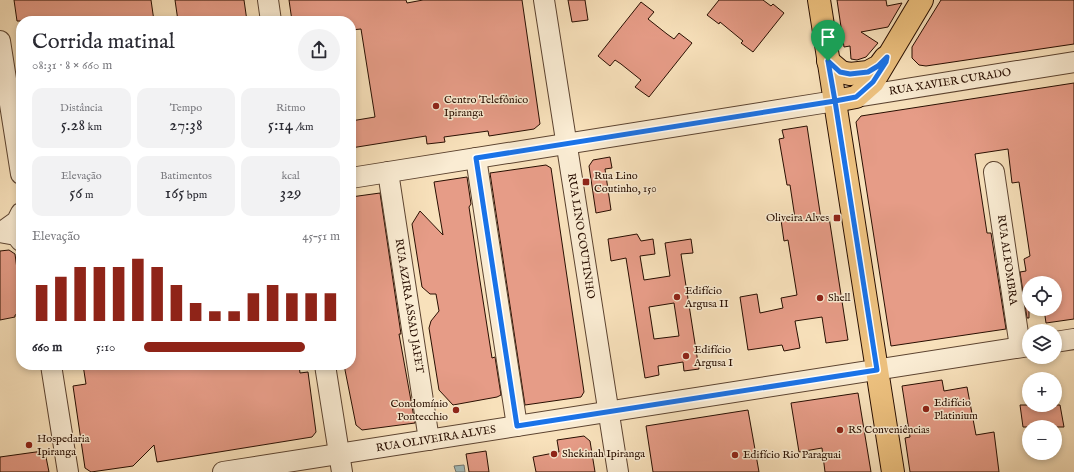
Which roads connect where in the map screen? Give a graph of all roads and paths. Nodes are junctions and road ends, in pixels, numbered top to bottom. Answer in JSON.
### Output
{"nodes":[{"id":1,"x":268,"y":0,"type":"edge"},
{"id":2,"x":544,"y":0,"type":"edge"},
{"id":3,"x":819,"y":0,"type":"edge"},
{"id":4,"x":922,"y":0,"type":"edge"},
{"id":5,"x":270,"y":16,"type":"edge"},
{"id":6,"x":0,"y":41,"type":"edge"},
{"id":7,"x":887,"y":57,"type":"junction"},
{"id":8,"x":828,"y":61,"type":"junction"},
{"id":9,"x":1074,"y":62,"type":"edge"},
{"id":10,"x":856,"y":97,"type":"junction"},
{"id":11,"x":835,"y":101,"type":"junction"},
{"id":12,"x":16,"y":142,"type":"edge"},
{"id":13,"x":566,"y":143,"type":"junction"},
{"id":14,"x":476,"y":158,"type":"junction"},
{"id":15,"x":388,"y":172,"type":"junction"},
{"id":16,"x":994,"y":172,"type":"dead end"},
{"id":17,"x":356,"y":177,"type":"edge"},
{"id":18,"x":16,"y":222,"type":"edge"},
{"id":19,"x":1,"y":232,"type":"edge"},
{"id":20,"x":16,"y":235,"type":"edge"},
{"id":21,"x":1022,"y":335,"type":"edge"},
{"id":22,"x":1074,"y":339,"type":"edge"},
{"id":23,"x":1062,"y":341,"type":"edge"},
{"id":24,"x":1022,"y":347,"type":"edge"},
{"id":25,"x":52,"y":370,"type":"edge"},
{"id":26,"x":326,"y":370,"type":"edge"},
{"id":27,"x":877,"y":370,"type":"junction"},
{"id":28,"x":608,"y":412,"type":"junction"},
{"id":29,"x":517,"y":426,"type":"junction"},
{"id":30,"x":429,"y":440,"type":"junction"},
{"id":31,"x":340,"y":463,"type":"edge"},
{"id":32,"x":68,"y":472,"type":"edge"},
{"id":33,"x":223,"y":472,"type":"edge"},
{"id":34,"x":618,"y":472,"type":"edge"},
{"id":35,"x":893,"y":472,"type":"edge"}],
"edges":[{"from":1,"to":5,"type":"street"},
{"from":2,"to":13,"type":"street","name":"RUA LINO COUTINHO"},
{"from":3,"to":8,"type":"main road"},
{"from":4,"to":7,"type":"main road"},
{"from":6,"to":12,"type":"street"},
{"from":7,"to":8,"type":"main road"},
{"from":7,"to":10,"type":"main road"},
{"from":8,"to":11,"type":"main road"},
{"from":9,"to":10,"type":"street","name":"RUA XAVIER CURADO"},
{"from":10,"to":11,"type":"main road","name":"RUA XAVIER CURADO"},
{"from":11,"to":13,"type":"street","name":"RUA XAVIER CURADO"},
{"from":11,"to":27,"type":"main road"},
{"from":13,"to":14,"type":"street","name":"RUA XAVIER CURADO"},
{"from":13,"to":28,"type":"street","name":"RUA LINO COUTINHO"},
{"from":14,"to":15,"type":"street","name":"RUA XAVIER CURADO"},
{"from":14,"to":29,"type":"street"},
{"from":15,"to":17,"type":"street","name":"RUA XAVIER CURADO"},
{"from":15,"to":30,"type":"street","name":"RUA AZIRA ASSAD JAFET"},
{"from":16,"to":21,"type":"street","name":"RUA ALFOMBRA"},
{"from":18,"to":19,"type":"street"},
{"from":19,"to":20,"type":"street"},
{"from":22,"to":23,"type":"street"},
{"from":24,"to":27,"type":"street","name":"RUA OLIVEIRA ALVES"},
{"from":25,"to":32,"type":"street"},
{"from":26,"to":31,"type":"street"},
{"from":27,"to":28,"type":"street","name":"RUA OLIVEIRA ALVES"},
{"from":27,"to":35,"type":"main road"},
{"from":28,"to":29,"type":"street","name":"RUA OLIVEIRA ALVES"},
{"from":28,"to":34,"type":"street","name":"RUA LINO COUTINHO"},
{"from":29,"to":30,"type":"street","name":"RUA OLIVEIRA ALVES"},
{"from":30,"to":31,"type":"street","name":"RUA OLIVEIRA ALVES"},
{"from":31,"to":33,"type":"street","name":"RUA OLIVEIRA ALVES"}]}
